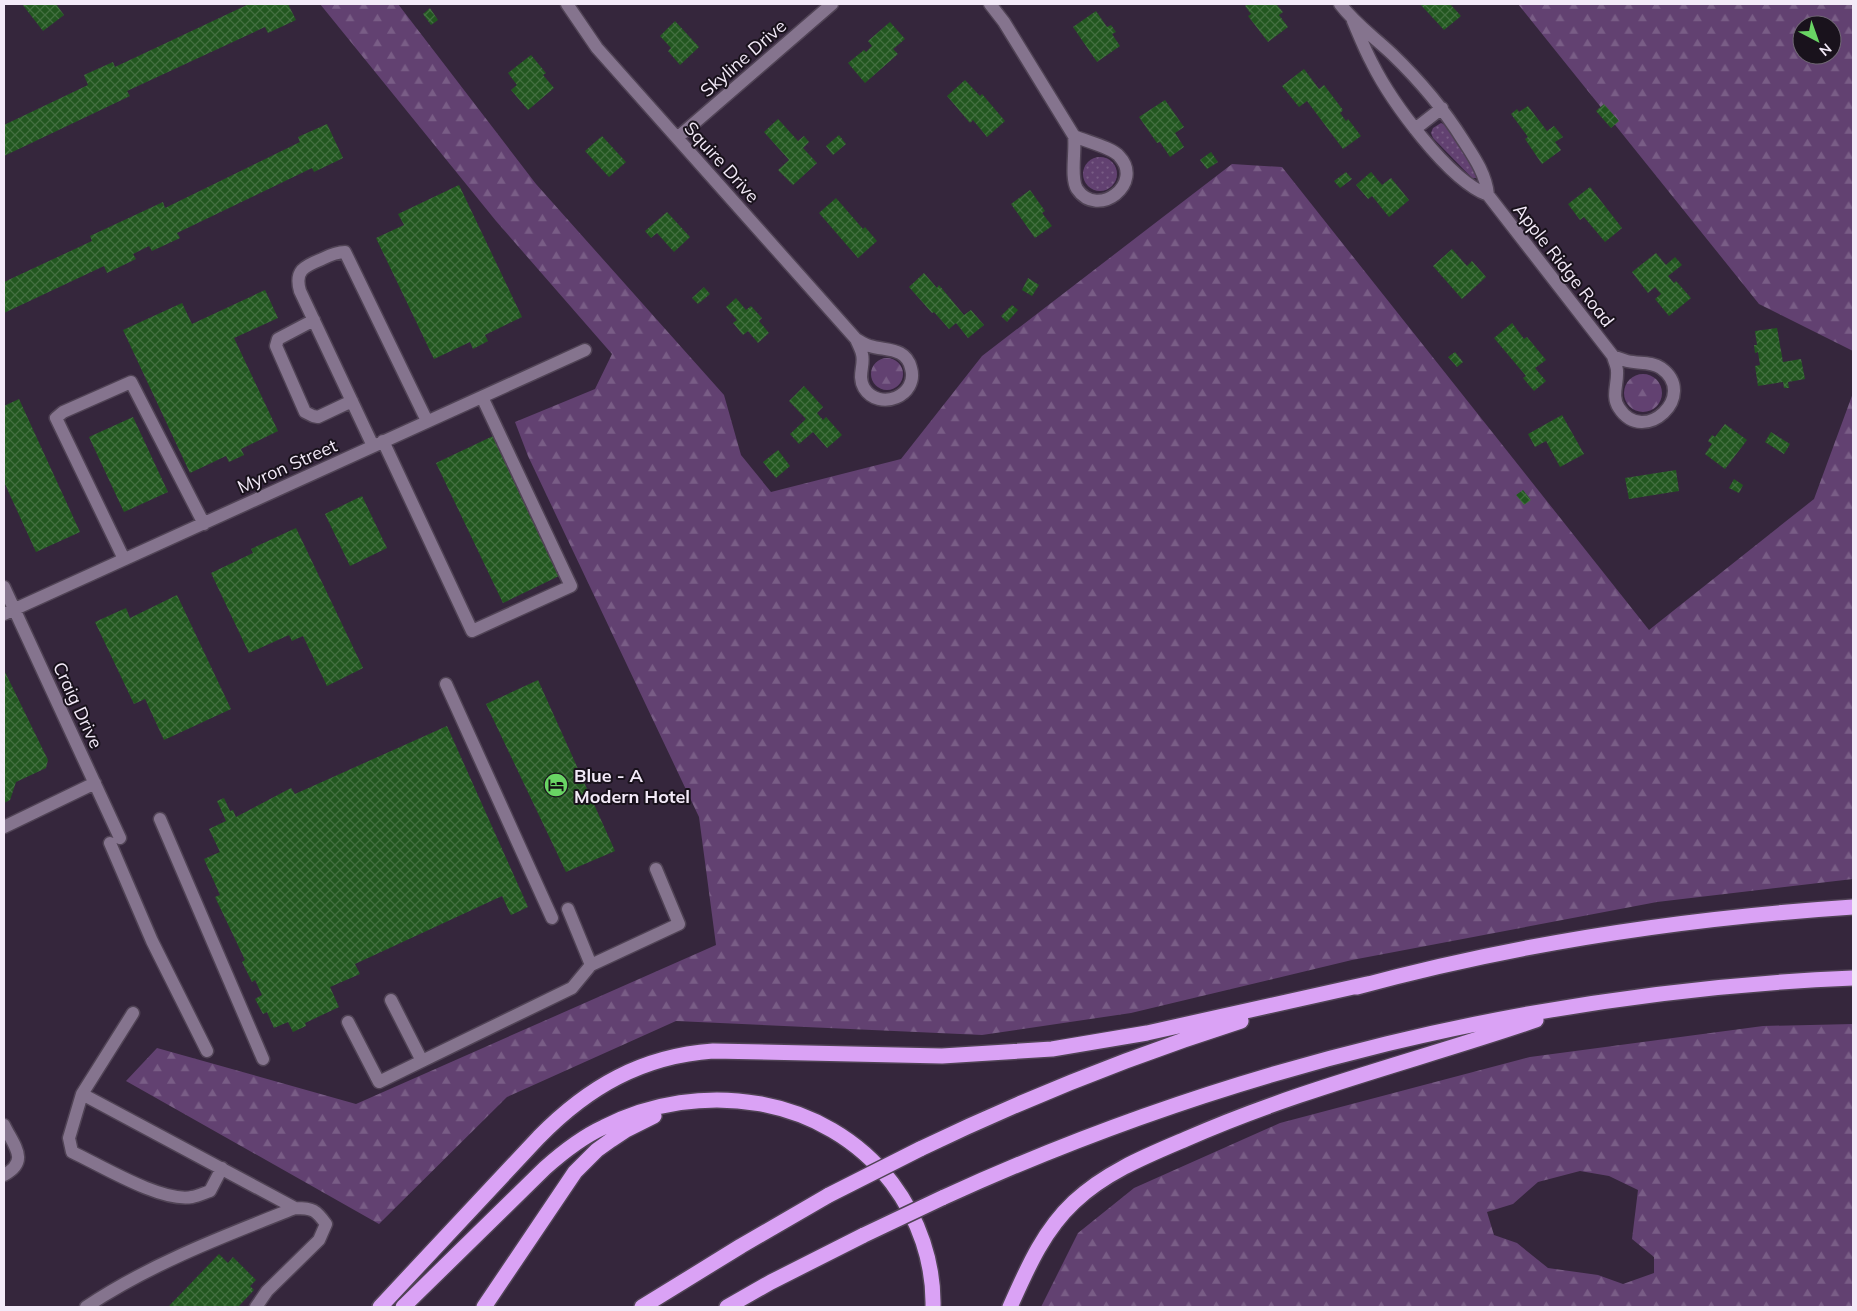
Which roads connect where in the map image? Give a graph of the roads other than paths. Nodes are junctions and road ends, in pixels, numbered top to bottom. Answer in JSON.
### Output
{"nodes":[{"id":1,"x":567,"y":4,"type":"edge"},
{"id":2,"x":832,"y":4,"type":"edge"},
{"id":3,"x":990,"y":4,"type":"edge"},
{"id":4,"x":1340,"y":4,"type":"edge"},
{"id":5,"x":1353,"y":21,"type":"junction"},
{"id":6,"x":1442,"y":108,"type":"junction"},
{"id":7,"x":1415,"y":129,"type":"junction"},
{"id":8,"x":1074,"y":136,"type":"junction"},
{"id":9,"x":677,"y":138,"type":"junction"},
{"id":10,"x":1488,"y":195,"type":"junction"},
{"id":11,"x":314,"y":320,"type":"junction"},
{"id":12,"x":856,"y":339,"type":"junction"},
{"id":13,"x":585,"y":350,"type":"dead end"},
{"id":14,"x":1613,"y":356,"type":"junction"},
{"id":15,"x":482,"y":397,"type":"junction"},
{"id":16,"x":352,"y":401,"type":"junction"},
{"id":17,"x":427,"y":422,"type":"junction"},
{"id":18,"x":378,"y":444,"type":"junction"},
{"id":19,"x":204,"y":524,"type":"junction"},
{"id":20,"x":124,"y":560,"type":"junction"},
{"id":21,"x":4,"y":587,"type":"edge"},
{"id":22,"x":9,"y":612,"type":"edge"},
{"id":23,"x":446,"y":684,"type":"dead end"},
{"id":24,"x":95,"y":783,"type":"junction"},
{"id":25,"x":160,"y":819,"type":"dead end"},
{"id":26,"x":4,"y":827,"type":"edge"},
{"id":27,"x":656,"y":869,"type":"dead end"},
{"id":28,"x":1853,"y":907,"type":"edge"},
{"id":29,"x":568,"y":910,"type":"dead end"},
{"id":30,"x":552,"y":918,"type":"dead end"},
{"id":31,"x":591,"y":965,"type":"junction"},
{"id":32,"x":1853,"y":978,"type":"edge"},
{"id":33,"x":1367,"y":984,"type":"junction"},
{"id":34,"x":391,"y":1000,"type":"dead end"},
{"id":35,"x":1582,"y":1005,"type":"junction"},
{"id":36,"x":133,"y":1013,"type":"dead end"},
{"id":37,"x":348,"y":1022,"type":"dead end"},
{"id":38,"x":207,"y":1051,"type":"dead end"},
{"id":39,"x":262,"y":1059,"type":"dead end"},
{"id":40,"x":422,"y":1061,"type":"junction"},
{"id":41,"x":82,"y":1094,"type":"junction"},
{"id":42,"x":738,"y":1100,"type":"junction"},
{"id":43,"x":4,"y":1125,"type":"edge"},
{"id":44,"x":222,"y":1168,"type":"junction"},
{"id":45,"x":4,"y":1175,"type":"edge"},
{"id":46,"x":295,"y":1208,"type":"junction"},
{"id":47,"x":86,"y":1307,"type":"edge"},
{"id":48,"x":256,"y":1307,"type":"edge"},
{"id":49,"x":380,"y":1307,"type":"edge"},
{"id":50,"x":403,"y":1307,"type":"edge"},
{"id":51,"x":484,"y":1307,"type":"edge"},
{"id":52,"x":642,"y":1307,"type":"edge"},
{"id":53,"x":727,"y":1307,"type":"edge"},
{"id":54,"x":933,"y":1307,"type":"edge"},
{"id":55,"x":1010,"y":1307,"type":"edge"}],
"edges":[{"from":1,"to":9,"type":"street","name":"Squire Drive"},
{"from":2,"to":9,"type":"street","name":"Skyline Drive"},
{"from":3,"to":8,"type":"street"},
{"from":4,"to":5,"type":"street","name":"Apple Ridge Road"},
{"from":5,"to":6,"type":"street","name":"Apple Ridge Road"},
{"from":5,"to":7,"type":"street","name":"Apple Ridge Road"},
{"from":6,"to":7,"type":"street"},
{"from":6,"to":10,"type":"street","name":"Apple Ridge Road"},
{"from":7,"to":10,"type":"street","name":"Apple Ridge Road"},
{"from":8,"to":8,"type":"street"},
{"from":9,"to":12,"type":"street","name":"Squire Drive"},
{"from":10,"to":14,"type":"street","name":"Apple Ridge Road"},
{"from":11,"to":16,"type":"street"},
{"from":11,"to":16,"type":"street"},
{"from":11,"to":17,"type":"street"},
{"from":12,"to":12,"type":"street","name":"Squire Drive"},
{"from":13,"to":15,"type":"street","name":"Myron Street"},
{"from":14,"to":14,"type":"street"},
{"from":15,"to":17,"type":"street","name":"Myron Street"},
{"from":15,"to":18,"type":"street"},
{"from":16,"to":18,"type":"street"},
{"from":17,"to":18,"type":"street","name":"Myron Street"},
{"from":18,"to":19,"type":"street","name":"Myron Street"},
{"from":19,"to":20,"type":"street","name":"Myron Street"},
{"from":19,"to":20,"type":"street"},
{"from":20,"to":22,"type":"street","name":"Myron Street"},
{"from":21,"to":22,"type":"street","name":"Craig Drive"},
{"from":22,"to":24,"type":"street","name":"Craig Drive"},
{"from":23,"to":30,"type":"street"},
{"from":24,"to":26,"type":"street"},
{"from":24,"to":38,"type":"street","name":"Craig Drive"},
{"from":25,"to":39,"type":"street"},
{"from":27,"to":31,"type":"street"},
{"from":28,"to":33,"type":"highway"},
{"from":29,"to":31,"type":"street"},
{"from":31,"to":40,"type":"street"},
{"from":32,"to":35,"type":"highway"},
{"from":33,"to":49,"type":"highway"},
{"from":33,"to":52,"type":"highway","bridge":true},
{"from":34,"to":40,"type":"street"},
{"from":35,"to":53,"type":"highway","bridge":true},
{"from":35,"to":55,"type":"highway"},
{"from":36,"to":41,"type":"street"},
{"from":37,"to":40,"type":"street"},
{"from":41,"to":44,"type":"street"},
{"from":41,"to":44,"type":"street"},
{"from":42,"to":50,"type":"highway"},
{"from":42,"to":51,"type":"highway"},
{"from":42,"to":54,"type":"highway"},
{"from":43,"to":45,"type":"street"},
{"from":44,"to":46,"type":"street"},
{"from":46,"to":47,"type":"street"},
{"from":46,"to":48,"type":"street"}]}
